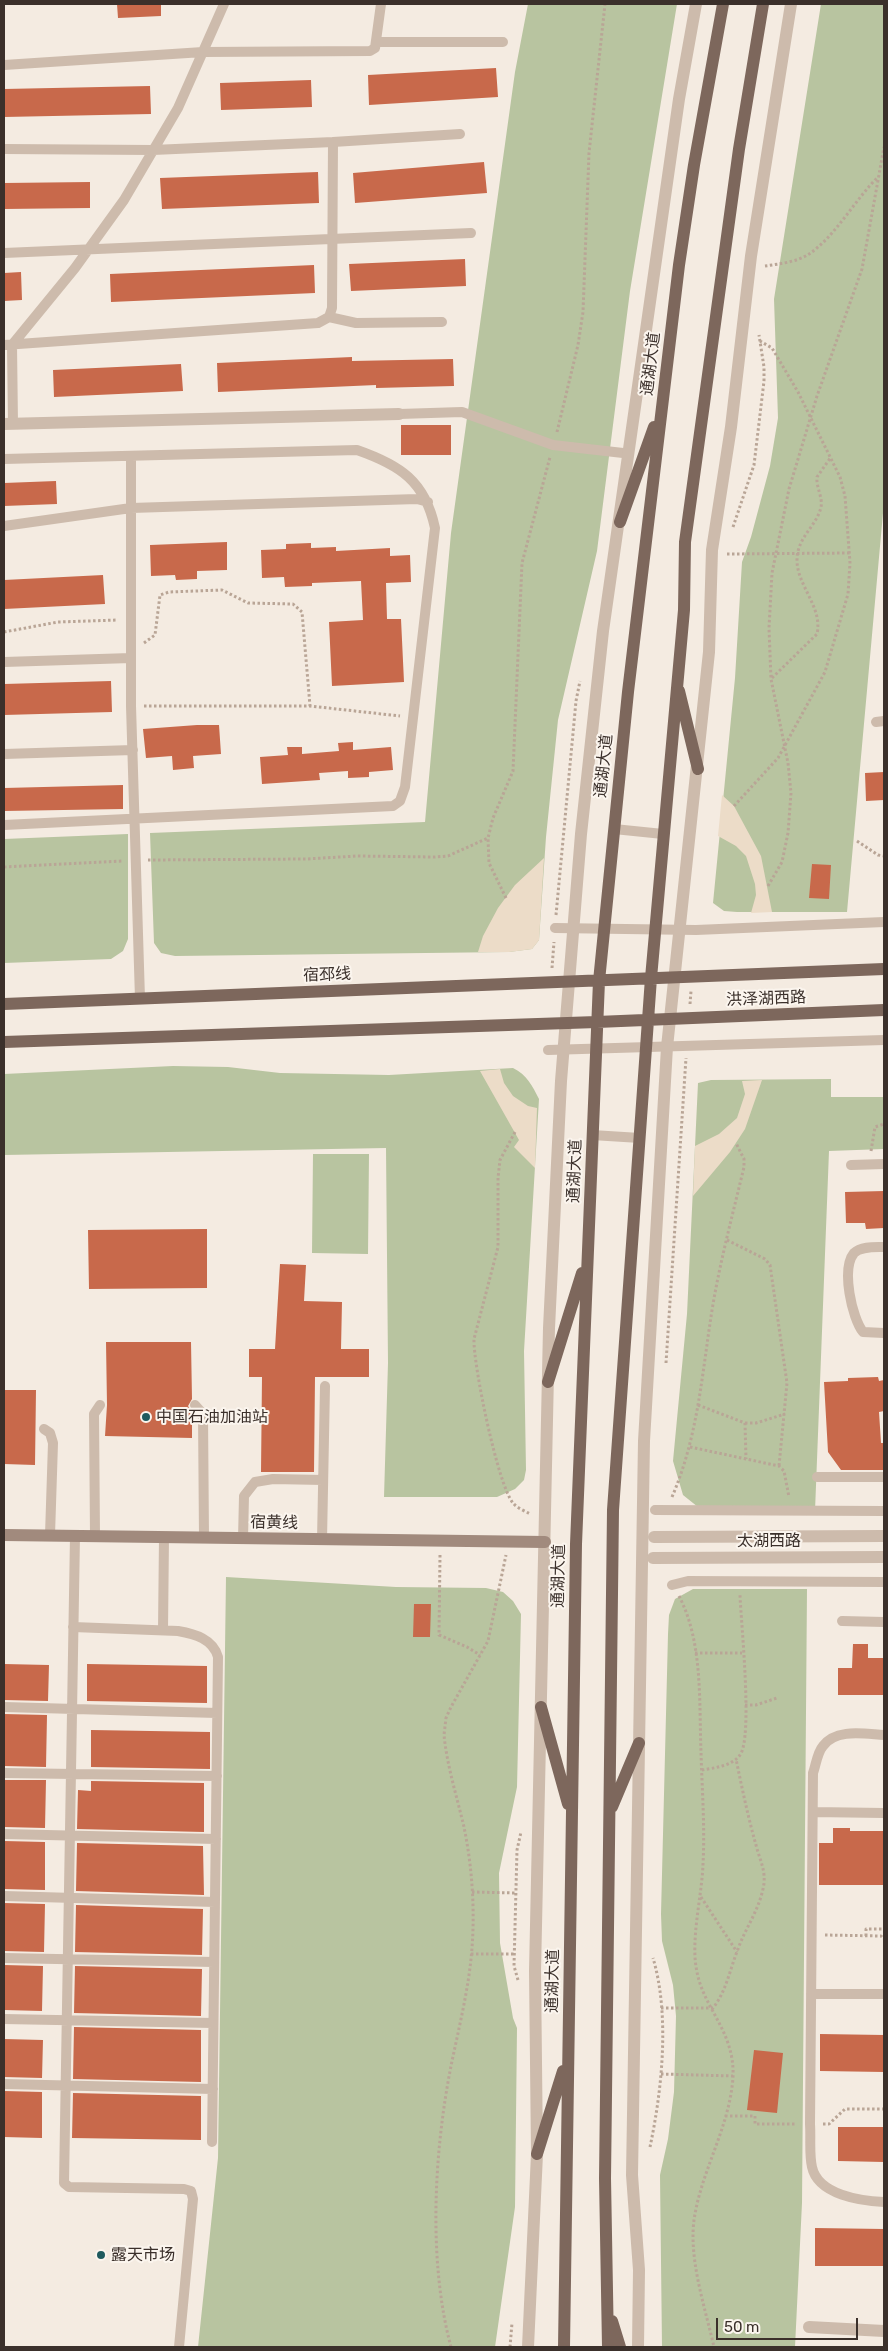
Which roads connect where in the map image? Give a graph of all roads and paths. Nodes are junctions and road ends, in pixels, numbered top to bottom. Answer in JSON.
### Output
{"nodes":[{"id":1,"x":224,"y":4,"type":"edge"},
{"id":2,"x":381,"y":4,"type":"edge"},
{"id":3,"x":696,"y":4,"type":"edge"},
{"id":4,"x":723,"y":4,"type":"edge"},
{"id":5,"x":762,"y":4,"type":"edge"},
{"id":6,"x":791,"y":4,"type":"edge"},
{"id":7,"x":378,"y":42,"type":"junction"},
{"id":8,"x":503,"y":42,"type":"dead end"},
{"id":9,"x":203,"y":52,"type":"junction"},
{"id":10,"x":4,"y":65,"type":"edge"},
{"id":11,"x":460,"y":134,"type":"dead end"},
{"id":12,"x":334,"y":142,"type":"junction"},
{"id":13,"x":884,"y":147,"type":"edge"},
{"id":14,"x":4,"y":149,"type":"edge"},
{"id":15,"x":153,"y":150,"type":"junction"},
{"id":16,"x":879,"y":176,"type":"junction"},
{"id":17,"x":470,"y":233,"type":"dead end"},
{"id":18,"x":334,"y":239,"type":"junction"},
{"id":19,"x":88,"y":250,"type":"junction"},
{"id":20,"x":4,"y":254,"type":"edge"},
{"id":21,"x":764,"y":257,"type":"dead end"},
{"id":22,"x":329,"y":317,"type":"junction"},
{"id":23,"x":442,"y":322,"type":"dead end"},
{"id":24,"x":757,"y":326,"type":"dead end"},
{"id":25,"x":760,"y":341,"type":"junction"},
{"id":26,"x":8,"y":345,"type":"edge"},
{"id":27,"x":662,"y":406,"type":"junction"},
{"id":28,"x":399,"y":414,"type":"joint"},
{"id":29,"x":810,"y":416,"type":"junction"},
{"id":30,"x":8,"y":424,"type":"edge"},
{"id":31,"x":622,"y":453,"type":"dead end"},
{"id":32,"x":130,"y":456,"type":"junction"},
{"id":33,"x":831,"y":457,"type":"junction"},
{"id":34,"x":4,"y":459,"type":"edge"},
{"id":35,"x":428,"y":502,"type":"junction"},
{"id":36,"x":131,"y":508,"type":"junction"},
{"id":37,"x":620,"y":522,"type":"junction"},
{"id":38,"x":4,"y":526,"type":"edge"},
{"id":39,"x":732,"y":529,"type":"dead end"},
{"id":40,"x":727,"y":546,"type":"dead end"},
{"id":41,"x":798,"y":553,"type":"junction"},
{"id":42,"x":850,"y":553,"type":"junction"},
{"id":43,"x":776,"y":554,"type":"junction"},
{"id":44,"x":131,"y":624,"type":"junction"},
{"id":45,"x":4,"y":632,"type":"edge"},
{"id":46,"x":131,"y":646,"type":"junction"},
{"id":47,"x":131,"y":658,"type":"junction"},
{"id":48,"x":4,"y":662,"type":"edge"},
{"id":49,"x":771,"y":679,"type":"junction"},
{"id":50,"x":677,"y":680,"type":"junction"},
{"id":51,"x":131,"y":706,"type":"junction"},
{"id":52,"x":310,"y":706,"type":"junction"},
{"id":53,"x":413,"y":718,"type":"junction"},
{"id":54,"x":784,"y":747,"type":"junction"},
{"id":55,"x":133,"y":750,"type":"junction"},
{"id":56,"x":4,"y":754,"type":"edge"},
{"id":57,"x":698,"y":769,"type":"junction"},
{"id":58,"x":734,"y":806,"type":"dead end"},
{"id":59,"x":136,"y":819,"type":"junction"},
{"id":60,"x":4,"y":825,"type":"edge"},
{"id":61,"x":614,"y":829,"type":"junction"},
{"id":62,"x":664,"y":834,"type":"junction"},
{"id":63,"x":488,"y":838,"type":"dead end"},
{"id":64,"x":857,"y":841,"type":"dead end"},
{"id":65,"x":884,"y":856,"type":"edge"},
{"id":66,"x":137,"y":860,"type":"junction"},
{"id":67,"x":4,"y":867,"type":"edge"},
{"id":68,"x":768,"y":886,"type":"dead end"},
{"id":69,"x":884,"y":922,"type":"edge"},
{"id":70,"x":555,"y":928,"type":"dead end"},
{"id":71,"x":574,"y":928,"type":"junction"},
{"id":72,"x":604,"y":928,"type":"junction"},
{"id":73,"x":656,"y":929,"type":"junction"},
{"id":74,"x":681,"y":930,"type":"junction"},
{"id":75,"x":884,"y":969,"type":"edge"},
{"id":76,"x":693,"y":976,"type":"junction"},
{"id":77,"x":676,"y":977,"type":"junction"},
{"id":78,"x":651,"y":978,"type":"junction"},
{"id":79,"x":599,"y":981,"type":"junction"},
{"id":80,"x":570,"y":982,"type":"junction"},
{"id":81,"x":140,"y":999,"type":"junction"},
{"id":82,"x":4,"y":1004,"type":"edge"},
{"id":83,"x":884,"y":1010,"type":"edge"},
{"id":84,"x":689,"y":1018,"type":"junction"},
{"id":85,"x":670,"y":1019,"type":"junction"},
{"id":86,"x":648,"y":1020,"type":"junction"},
{"id":87,"x":597,"y":1022,"type":"junction"},
{"id":88,"x":567,"y":1023,"type":"junction"},
{"id":89,"x":884,"y":1040,"type":"edge"},
{"id":90,"x":4,"y":1042,"type":"edge"},
{"id":91,"x":687,"y":1046,"type":"junction"},
{"id":92,"x":646,"y":1047,"type":"junction"},
{"id":93,"x":667,"y":1047,"type":"junction"},
{"id":94,"x":564,"y":1049,"type":"junction"},
{"id":95,"x":596,"y":1049,"type":"junction"},
{"id":96,"x":548,"y":1050,"type":"dead end"},
{"id":97,"x":884,"y":1124,"type":"edge"},
{"id":98,"x":515,"y":1132,"type":"dead end"},
{"id":99,"x":592,"y":1135,"type":"junction"},
{"id":100,"x":640,"y":1138,"type":"junction"},
{"id":101,"x":736,"y":1143,"type":"dead end"},
{"id":102,"x":870,"y":1164,"type":"junction"},
{"id":103,"x":884,"y":1164,"type":"edge"},
{"id":104,"x":851,"y":1165,"type":"dead end"},
{"id":105,"x":727,"y":1240,"type":"junction"},
{"id":106,"x":884,"y":1247,"type":"edge"},
{"id":107,"x":587,"y":1257,"type":"junction"},
{"id":108,"x":884,"y":1333,"type":"edge"},
{"id":109,"x":666,"y":1365,"type":"dead end"},
{"id":110,"x":548,"y":1382,"type":"junction"},
{"id":111,"x":325,"y":1386,"type":"dead end"},
{"id":112,"x":100,"y":1405,"type":"dead end"},
{"id":113,"x":195,"y":1405,"type":"dead end"},
{"id":114,"x":698,"y":1405,"type":"junction"},
{"id":115,"x":786,"y":1414,"type":"junction"},
{"id":116,"x":745,"y":1423,"type":"junction"},
{"id":117,"x":44,"y":1429,"type":"dead end"},
{"id":118,"x":690,"y":1447,"type":"junction"},
{"id":119,"x":746,"y":1459,"type":"junction"},
{"id":120,"x":779,"y":1466,"type":"junction"},
{"id":121,"x":817,"y":1476,"type":"dead end"},
{"id":122,"x":884,"y":1477,"type":"edge"},
{"id":123,"x":323,"y":1480,"type":"junction"},
{"id":124,"x":654,"y":1510,"type":"dead end"},
{"id":125,"x":667,"y":1510,"type":"junction"},
{"id":126,"x":791,"y":1511,"type":"junction"},
{"id":127,"x":884,"y":1511,"type":"edge"},
{"id":128,"x":532,"y":1515,"type":"dead end"},
{"id":129,"x":4,"y":1535,"type":"edge"},
{"id":130,"x":50,"y":1536,"type":"junction"},
{"id":131,"x":75,"y":1536,"type":"junction"},
{"id":132,"x":95,"y":1536,"type":"junction"},
{"id":133,"x":884,"y":1536,"type":"edge"},
{"id":134,"x":164,"y":1537,"type":"junction"},
{"id":135,"x":654,"y":1537,"type":"dead end"},
{"id":136,"x":204,"y":1538,"type":"junction"},
{"id":137,"x":243,"y":1539,"type":"junction"},
{"id":138,"x":322,"y":1540,"type":"junction"},
{"id":139,"x":441,"y":1542,"type":"junction"},
{"id":140,"x":508,"y":1542,"type":"junction"},
{"id":141,"x":544,"y":1542,"type":"junction"},
{"id":142,"x":884,"y":1557,"type":"edge"},
{"id":143,"x":653,"y":1558,"type":"dead end"},
{"id":144,"x":739,"y":1580,"type":"junction"},
{"id":145,"x":884,"y":1582,"type":"edge"},
{"id":146,"x":672,"y":1585,"type":"joint"},
{"id":147,"x":842,"y":1621,"type":"dead end"},
{"id":148,"x":884,"y":1622,"type":"edge"},
{"id":149,"x":73,"y":1627,"type":"junction"},
{"id":150,"x":163,"y":1630,"type":"junction"},
{"id":151,"x":695,"y":1653,"type":"junction"},
{"id":152,"x":742,"y":1653,"type":"junction"},
{"id":153,"x":480,"y":1656,"type":"junction"},
{"id":154,"x":777,"y":1698,"type":"dead end"},
{"id":155,"x":745,"y":1705,"type":"junction"},
{"id":156,"x":4,"y":1707,"type":"edge"},
{"id":157,"x":72,"y":1708,"type":"junction"},
{"id":158,"x":541,"y":1708,"type":"junction"},
{"id":159,"x":217,"y":1712,"type":"junction"},
{"id":160,"x":884,"y":1735,"type":"edge"},
{"id":161,"x":638,"y":1743,"type":"junction"},
{"id":162,"x":736,"y":1760,"type":"junction"},
{"id":163,"x":702,"y":1770,"type":"junction"},
{"id":164,"x":4,"y":1773,"type":"edge"},
{"id":165,"x":71,"y":1774,"type":"junction"},
{"id":166,"x":217,"y":1776,"type":"junction"},
{"id":167,"x":813,"y":1812,"type":"junction"},
{"id":168,"x":884,"y":1813,"type":"edge"},
{"id":169,"x":609,"y":1814,"type":"junction"},
{"id":170,"x":572,"y":1817,"type":"junction"},
{"id":171,"x":4,"y":1834,"type":"edge"},
{"id":172,"x":70,"y":1835,"type":"junction"},
{"id":173,"x":216,"y":1838,"type":"junction"},
{"id":174,"x":472,"y":1892,"type":"junction"},
{"id":175,"x":516,"y":1893,"type":"dead end"},
{"id":176,"x":4,"y":1896,"type":"edge"},
{"id":177,"x":700,"y":1897,"type":"junction"},
{"id":178,"x":69,"y":1898,"type":"junction"},
{"id":179,"x":215,"y":1902,"type":"junction"},
{"id":180,"x":884,"y":1929,"type":"edge"},
{"id":181,"x":812,"y":1935,"type":"junction"},
{"id":182,"x":866,"y":1936,"type":"junction"},
{"id":183,"x":884,"y":1938,"type":"edge"},
{"id":184,"x":737,"y":1952,"type":"junction"},
{"id":185,"x":471,"y":1954,"type":"junction"},
{"id":186,"x":514,"y":1954,"type":"dead end"},
{"id":187,"x":4,"y":1958,"type":"edge"},
{"id":188,"x":68,"y":1959,"type":"junction"},
{"id":189,"x":214,"y":1962,"type":"junction"},
{"id":190,"x":811,"y":1994,"type":"junction"},
{"id":191,"x":884,"y":1994,"type":"edge"},
{"id":192,"x":661,"y":2008,"type":"dead end"},
{"id":193,"x":713,"y":2008,"type":"junction"},
{"id":194,"x":4,"y":2019,"type":"edge"},
{"id":195,"x":66,"y":2020,"type":"junction"},
{"id":196,"x":214,"y":2023,"type":"junction"},
{"id":197,"x":568,"y":2057,"type":"junction"},
{"id":198,"x":661,"y":2074,"type":"dead end"},
{"id":199,"x":733,"y":2076,"type":"junction"},
{"id":200,"x":4,"y":2084,"type":"edge"},
{"id":201,"x":65,"y":2086,"type":"junction"},
{"id":202,"x":213,"y":2089,"type":"junction"},
{"id":203,"x":884,"y":2109,"type":"edge"},
{"id":204,"x":725,"y":2116,"type":"junction"},
{"id":205,"x":810,"y":2124,"type":"junction"},
{"id":206,"x":212,"y":2142,"type":"dead end"},
{"id":207,"x":537,"y":2154,"type":"junction"},
{"id":208,"x":884,"y":2202,"type":"edge"},
{"id":209,"x":608,"y":2308,"type":"junction"},
{"id":210,"x":809,"y":2327,"type":"dead end"},
{"id":211,"x":884,"y":2331,"type":"edge"},
{"id":212,"x":179,"y":2347,"type":"edge"},
{"id":213,"x":451,"y":2347,"type":"edge"},
{"id":214,"x":528,"y":2347,"type":"edge"},
{"id":215,"x":564,"y":2347,"type":"edge"},
{"id":216,"x":608,"y":2347,"type":"edge"},
{"id":217,"x":620,"y":2347,"type":"edge"},
{"id":218,"x":638,"y":2347,"type":"edge"},
{"id":219,"x":714,"y":2347,"type":"edge"}],
"edges":[{"from":1,"to":9,"type":"lane"},
{"from":2,"to":7,"type":"lane"},
{"from":3,"to":37,"type":"street"},
{"from":4,"to":27,"type":"main road","name":"通湖大道"},
{"from":5,"to":50,"type":"main road"},
{"from":6,"to":57,"type":"street"},
{"from":7,"to":8,"type":"lane"},
{"from":7,"to":9,"type":"lane"},
{"from":9,"to":10,"type":"lane"},
{"from":9,"to":15,"type":"lane"},
{"from":11,"to":12,"type":"lane"},
{"from":12,"to":15,"type":"lane"},
{"from":12,"to":18,"type":"lane"},
{"from":13,"to":16,"type":"path"},
{"from":14,"to":15,"type":"lane"},
{"from":15,"to":19,"type":"lane"},
{"from":16,"to":21,"type":"path"},
{"from":16,"to":29,"type":"path"},
{"from":17,"to":18,"type":"lane"},
{"from":18,"to":19,"type":"lane"},
{"from":18,"to":22,"type":"lane"},
{"from":19,"to":20,"type":"lane"},
{"from":19,"to":26,"type":"lane"},
{"from":22,"to":23,"type":"lane"},
{"from":22,"to":26,"type":"lane"},
{"from":24,"to":25,"type":"path"},
{"from":25,"to":29,"type":"path"},
{"from":25,"to":39,"type":"path"},
{"from":26,"to":30,"type":"lane"},
{"from":27,"to":37,"type":"main road"},
{"from":27,"to":61,"type":"main road","name":"通湖大道"},
{"from":28,"to":30,"type":"street"},
{"from":28,"to":31,"type":"lane"},
{"from":29,"to":33,"type":"path"},
{"from":29,"to":43,"type":"path"},
{"from":32,"to":34,"type":"lane"},
{"from":32,"to":35,"type":"lane"},
{"from":32,"to":36,"type":"lane"},
{"from":33,"to":41,"type":"path"},
{"from":33,"to":42,"type":"path"},
{"from":35,"to":36,"type":"lane"},
{"from":35,"to":53,"type":"lane"},
{"from":36,"to":38,"type":"lane"},
{"from":36,"to":44,"type":"lane"},
{"from":37,"to":71,"type":"street"},
{"from":40,"to":43,"type":"path"},
{"from":41,"to":42,"type":"path"},
{"from":41,"to":43,"type":"path"},
{"from":41,"to":49,"type":"path"},
{"from":42,"to":54,"type":"path"},
{"from":43,"to":49,"type":"path"},
{"from":44,"to":45,"type":"path"},
{"from":44,"to":46,"type":"lane"},
{"from":46,"to":47,"type":"lane"},
{"from":46,"to":52,"type":"path"},
{"from":47,"to":48,"type":"lane"},
{"from":47,"to":51,"type":"lane"},
{"from":49,"to":54,"type":"path"},
{"from":50,"to":57,"type":"main road"},
{"from":50,"to":62,"type":"main road"},
{"from":51,"to":52,"type":"path"},
{"from":51,"to":55,"type":"lane"},
{"from":52,"to":53,"type":"path"},
{"from":53,"to":59,"type":"lane"},
{"from":54,"to":58,"type":"path"},
{"from":54,"to":68,"type":"path"},
{"from":55,"to":56,"type":"lane"},
{"from":55,"to":59,"type":"lane"},
{"from":57,"to":74,"type":"street"},
{"from":59,"to":60,"type":"lane"},
{"from":59,"to":66,"type":"lane"},
{"from":61,"to":62,"type":"lane"},
{"from":61,"to":72,"type":"main road","name":"通湖大道"},
{"from":62,"to":73,"type":"main road"},
{"from":63,"to":66,"type":"path"},
{"from":64,"to":65,"type":"path"},
{"from":66,"to":67,"type":"path"},
{"from":66,"to":81,"type":"lane"},
{"from":69,"to":74,"type":"lane"},
{"from":70,"to":71,"type":"lane"},
{"from":71,"to":72,"type":"lane"},
{"from":71,"to":80,"type":"street"},
{"from":72,"to":73,"type":"lane"},
{"from":72,"to":79,"type":"main road","name":"通湖大道"},
{"from":73,"to":74,"type":"lane"},
{"from":73,"to":78,"type":"main road"},
{"from":74,"to":77,"type":"street"},
{"from":75,"to":76,"type":"main road","name":"洪泽湖西路"},
{"from":76,"to":77,"type":"main road","name":"洪泽湖西路"},
{"from":76,"to":84,"type":"path"},
{"from":77,"to":78,"type":"main road","name":"洪泽湖西路"},
{"from":77,"to":85,"type":"street"},
{"from":78,"to":79,"type":"main road","name":"宿邳线"},
{"from":78,"to":86,"type":"main road"},
{"from":79,"to":80,"type":"main road","name":"宿邳线"},
{"from":79,"to":87,"type":"main road","name":"通湖大道"},
{"from":80,"to":81,"type":"main road","name":"宿邳线"},
{"from":80,"to":88,"type":"street"},
{"from":81,"to":82,"type":"main road","name":"宿邳线"},
{"from":83,"to":84,"type":"main road","name":"洪泽湖西路"},
{"from":84,"to":85,"type":"main road","name":"洪泽湖西路"},
{"from":85,"to":86,"type":"main road","name":"洪泽湖西路"},
{"from":85,"to":93,"type":"street"},
{"from":86,"to":87,"type":"main road"},
{"from":86,"to":92,"type":"main road"},
{"from":87,"to":88,"type":"main road"},
{"from":87,"to":95,"type":"main road","name":"通湖大道"},
{"from":88,"to":90,"type":"main road"},
{"from":88,"to":94,"type":"street"},
{"from":89,"to":91,"type":"lane"},
{"from":91,"to":93,"type":"lane"},
{"from":91,"to":109,"type":"path"},
{"from":92,"to":93,"type":"lane"},
{"from":92,"to":95,"type":"lane"},
{"from":92,"to":100,"type":"main road"},
{"from":93,"to":161,"type":"street"},
{"from":94,"to":95,"type":"lane"},
{"from":94,"to":96,"type":"lane"},
{"from":94,"to":110,"type":"street"},
{"from":95,"to":99,"type":"main road","name":"通湖大道"},
{"from":97,"to":102,"type":"path"},
{"from":98,"to":128,"type":"path"},
{"from":99,"to":100,"type":"lane"},
{"from":99,"to":107,"type":"main road","name":"通湖大道"},
{"from":100,"to":169,"type":"main road"},
{"from":101,"to":105,"type":"path"},
{"from":102,"to":103,"type":"lane"},
{"from":102,"to":104,"type":"lane"},
{"from":105,"to":114,"type":"path"},
{"from":105,"to":115,"type":"path"},
{"from":106,"to":108,"type":"lane"},
{"from":107,"to":110,"type":"main road"},
{"from":107,"to":170,"type":"main road","name":"通湖大道"},
{"from":110,"to":141,"type":"street"},
{"from":111,"to":123,"type":"lane"},
{"from":112,"to":132,"type":"lane"},
{"from":113,"to":136,"type":"lane"},
{"from":114,"to":116,"type":"path"},
{"from":114,"to":118,"type":"path"},
{"from":115,"to":116,"type":"path"},
{"from":115,"to":120,"type":"path"},
{"from":116,"to":119,"type":"path"},
{"from":117,"to":130,"type":"lane"},
{"from":118,"to":119,"type":"path"},
{"from":118,"to":125,"type":"path"},
{"from":119,"to":120,"type":"path"},
{"from":120,"to":126,"type":"path"},
{"from":121,"to":122,"type":"lane"},
{"from":123,"to":137,"type":"lane"},
{"from":123,"to":138,"type":"lane"},
{"from":124,"to":125,"type":"lane"},
{"from":125,"to":126,"type":"lane"},
{"from":126,"to":127,"type":"lane"},
{"from":129,"to":130,"type":"main road","name":"宿黄线"},
{"from":130,"to":131,"type":"main road","name":"宿黄线"},
{"from":131,"to":132,"type":"main road","name":"宿黄线"},
{"from":131,"to":149,"type":"lane"},
{"from":132,"to":134,"type":"main road","name":"宿黄线"},
{"from":133,"to":135,"type":"street","name":"太湖西路"},
{"from":134,"to":136,"type":"main road","name":"宿黄线"},
{"from":134,"to":150,"type":"lane"},
{"from":136,"to":137,"type":"main road","name":"宿黄线"},
{"from":137,"to":138,"type":"main road","name":"宿黄线"},
{"from":138,"to":139,"type":"main road","name":"宿黄线"},
{"from":139,"to":140,"type":"main road","name":"宿黄线"},
{"from":139,"to":153,"type":"path"},
{"from":140,"to":141,"type":"main road","name":"宿黄线"},
{"from":140,"to":153,"type":"path"},
{"from":141,"to":158,"type":"street"},
{"from":142,"to":143,"type":"street","name":"太湖西路"},
{"from":144,"to":145,"type":"lane"},
{"from":144,"to":146,"type":"lane"},
{"from":144,"to":152,"type":"path"},
{"from":146,"to":151,"type":"path"},
{"from":147,"to":148,"type":"lane"},
{"from":149,"to":150,"type":"lane"},
{"from":149,"to":157,"type":"lane"},
{"from":150,"to":159,"type":"lane"},
{"from":151,"to":152,"type":"path"},
{"from":151,"to":163,"type":"path"},
{"from":152,"to":155,"type":"path"},
{"from":153,"to":174,"type":"path"},
{"from":154,"to":155,"type":"path"},
{"from":155,"to":162,"type":"path"},
{"from":156,"to":157,"type":"lane"},
{"from":157,"to":159,"type":"lane"},
{"from":157,"to":165,"type":"lane"},
{"from":158,"to":170,"type":"main road"},
{"from":158,"to":207,"type":"street"},
{"from":159,"to":166,"type":"lane"},
{"from":160,"to":167,"type":"lane"},
{"from":161,"to":169,"type":"main road"},
{"from":161,"to":218,"type":"street"},
{"from":162,"to":163,"type":"path"},
{"from":162,"to":184,"type":"path"},
{"from":163,"to":177,"type":"path"},
{"from":164,"to":165,"type":"lane"},
{"from":165,"to":166,"type":"lane"},
{"from":165,"to":172,"type":"lane"},
{"from":166,"to":173,"type":"lane"},
{"from":167,"to":168,"type":"lane"},
{"from":167,"to":181,"type":"lane"},
{"from":169,"to":209,"type":"main road"},
{"from":170,"to":197,"type":"main road","name":"通湖大道"},
{"from":171,"to":172,"type":"lane"},
{"from":172,"to":173,"type":"lane"},
{"from":172,"to":178,"type":"lane"},
{"from":173,"to":179,"type":"lane"},
{"from":174,"to":175,"type":"path"},
{"from":174,"to":185,"type":"path"},
{"from":176,"to":178,"type":"lane"},
{"from":177,"to":184,"type":"path"},
{"from":177,"to":193,"type":"path"},
{"from":178,"to":179,"type":"lane"},
{"from":178,"to":188,"type":"lane"},
{"from":179,"to":189,"type":"lane"},
{"from":180,"to":182,"type":"path"},
{"from":181,"to":182,"type":"path"},
{"from":181,"to":190,"type":"lane"},
{"from":182,"to":183,"type":"path"},
{"from":184,"to":193,"type":"path"},
{"from":185,"to":186,"type":"path"},
{"from":185,"to":213,"type":"path"},
{"from":187,"to":188,"type":"lane"},
{"from":188,"to":189,"type":"lane"},
{"from":188,"to":195,"type":"lane"},
{"from":189,"to":196,"type":"lane"},
{"from":190,"to":191,"type":"lane"},
{"from":190,"to":205,"type":"lane"},
{"from":192,"to":193,"type":"path"},
{"from":193,"to":199,"type":"path"},
{"from":194,"to":195,"type":"lane"},
{"from":195,"to":196,"type":"lane"},
{"from":195,"to":201,"type":"lane"},
{"from":196,"to":202,"type":"lane"},
{"from":197,"to":207,"type":"main road"},
{"from":197,"to":215,"type":"main road","name":"通湖大道"},
{"from":198,"to":199,"type":"path"},
{"from":199,"to":204,"type":"path"},
{"from":200,"to":201,"type":"lane"},
{"from":201,"to":202,"type":"lane"},
{"from":201,"to":212,"type":"lane"},
{"from":202,"to":206,"type":"lane"},
{"from":203,"to":205,"type":"path"},
{"from":204,"to":205,"type":"path"},
{"from":204,"to":219,"type":"path"},
{"from":205,"to":208,"type":"lane"},
{"from":207,"to":214,"type":"street"},
{"from":209,"to":216,"type":"main road"},
{"from":209,"to":217,"type":"main road"},
{"from":210,"to":211,"type":"street"}]}
